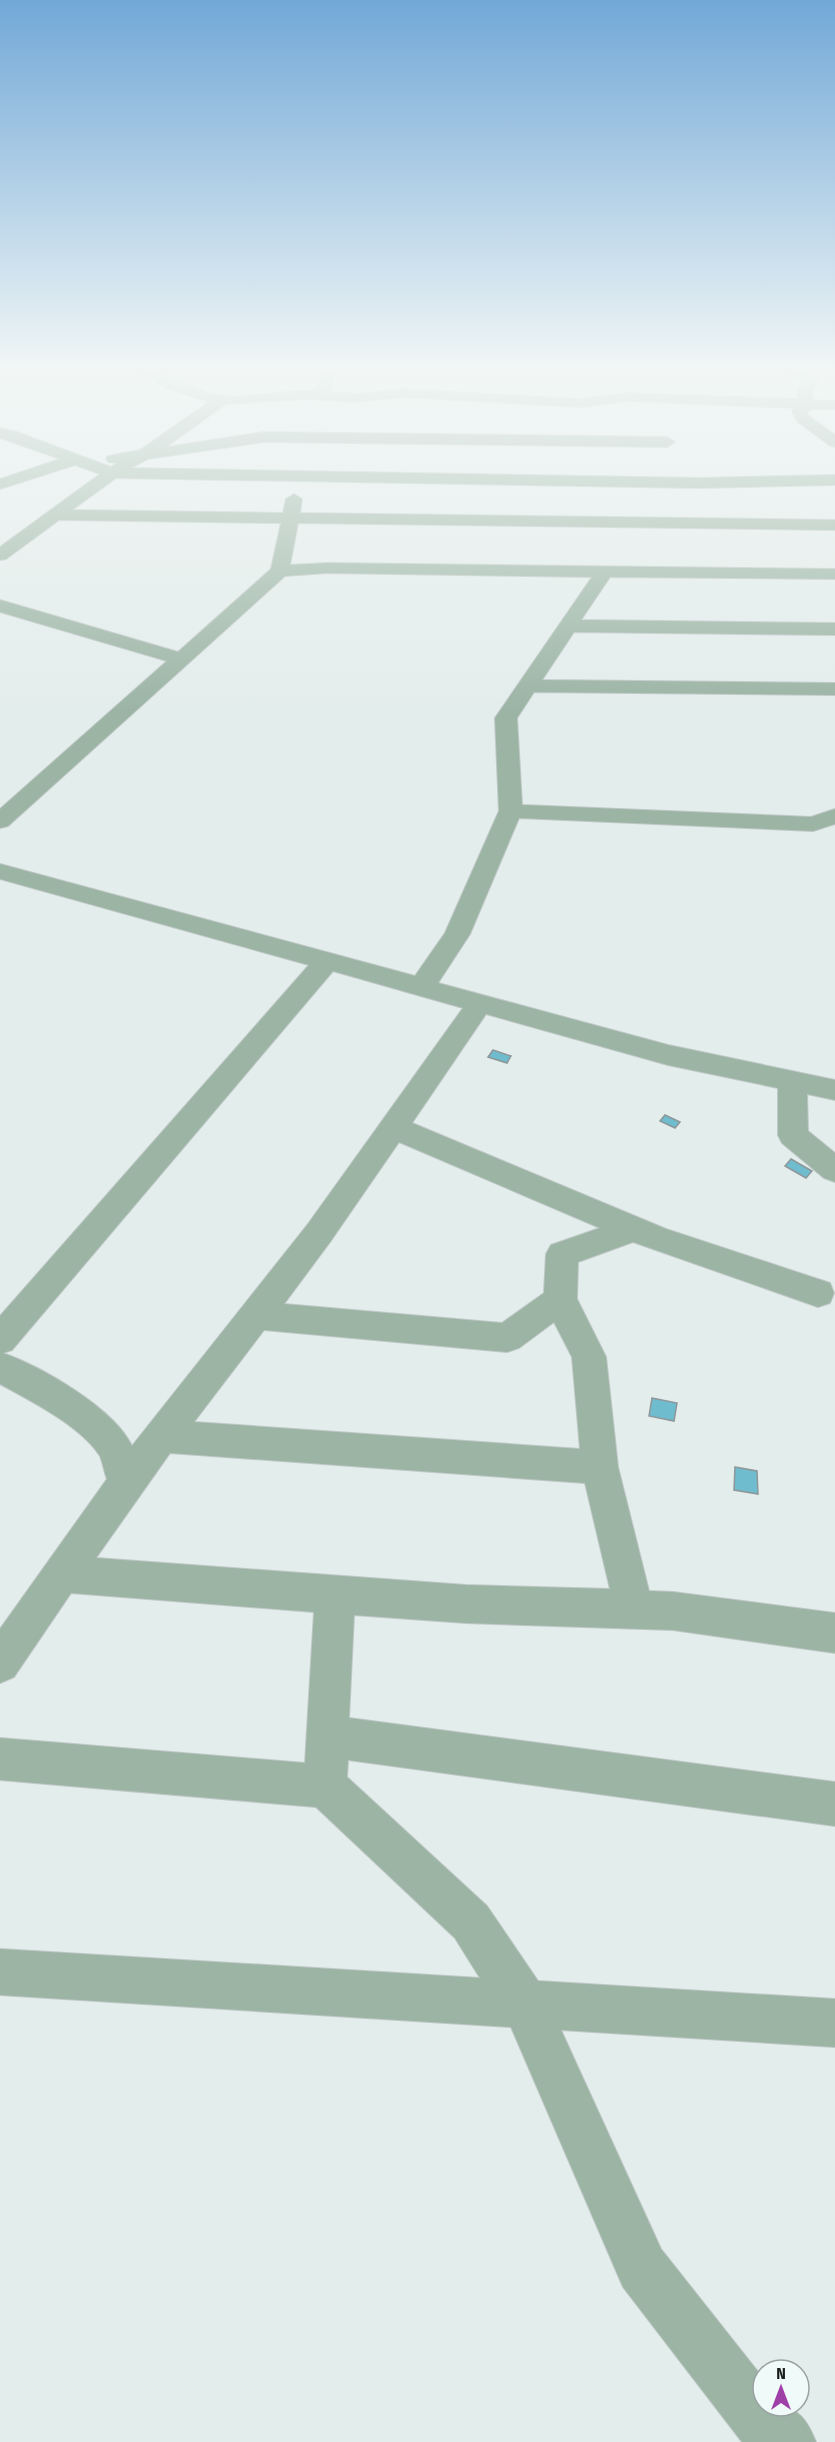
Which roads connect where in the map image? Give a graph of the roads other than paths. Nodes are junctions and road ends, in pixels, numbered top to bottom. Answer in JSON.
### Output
{"nodes":[{"id":1,"x":99,"y":483,"type":"edge"},
{"id":2,"x":297,"y":483,"type":"edge"},
{"id":3,"x":642,"y":483,"type":"edge"},
{"id":4,"x":829,"y":483,"type":"edge"},
{"id":5,"x":831,"y":500,"type":"dead end"},
{"id":6,"x":631,"y":509,"type":"junction"},
{"id":7,"x":58,"y":515,"type":"junction"},
{"id":8,"x":290,"y":518,"type":"junction"},
{"id":9,"x":835,"y":525,"type":"edge"},
{"id":10,"x":0,"y":555,"type":"edge"},
{"id":11,"x":280,"y":571,"type":"junction"},
{"id":12,"x":605,"y":572,"type":"junction"},
{"id":13,"x":835,"y":574,"type":"edge"},
{"id":14,"x":0,"y":606,"type":"edge"},
{"id":15,"x":568,"y":626,"type":"junction"},
{"id":16,"x":835,"y":628,"type":"edge"},
{"id":17,"x":181,"y":659,"type":"junction"},
{"id":18,"x":528,"y":686,"type":"junction"},
{"id":19,"x":835,"y":689,"type":"edge"},
{"id":20,"x":511,"y":811,"type":"junction"},
{"id":21,"x":835,"y":816,"type":"edge"},
{"id":22,"x":0,"y":821,"type":"edge"},
{"id":23,"x":0,"y":871,"type":"edge"},
{"id":24,"x":327,"y":961,"type":"junction"},
{"id":25,"x":422,"y":987,"type":"junction"},
{"id":26,"x":480,"y":1003,"type":"junction"},
{"id":27,"x":792,"y":1081,"type":"junction"},
{"id":28,"x":835,"y":1090,"type":"edge"},
{"id":29,"x":393,"y":1127,"type":"junction"},
{"id":30,"x":835,"y":1170,"type":"edge"},
{"id":31,"x":634,"y":1229,"type":"junction"},
{"id":32,"x":818,"y":1293,"type":"dead end"},
{"id":33,"x":560,"y":1299,"type":"junction"},
{"id":34,"x":256,"y":1315,"type":"junction"},
{"id":35,"x":0,"y":1340,"type":"edge"},
{"id":36,"x":0,"y":1367,"type":"edge"},
{"id":37,"x":162,"y":1436,"type":"junction"},
{"id":38,"x":600,"y":1467,"type":"junction"},
{"id":39,"x":126,"y":1482,"type":"junction"},
{"id":40,"x":62,"y":1574,"type":"junction"},
{"id":41,"x":336,"y":1594,"type":"junction"},
{"id":42,"x":634,"y":1609,"type":"junction"},
{"id":43,"x":835,"y":1633,"type":"edge"},
{"id":44,"x":0,"y":1663,"type":"edge"},
{"id":45,"x":328,"y":1736,"type":"junction"},
{"id":46,"x":0,"y":1759,"type":"edge"},
{"id":47,"x":325,"y":1786,"type":"junction"},
{"id":48,"x":835,"y":1804,"type":"edge"},
{"id":49,"x":0,"y":1972,"type":"edge"},
{"id":50,"x":525,"y":2004,"type":"junction"},
{"id":51,"x":835,"y":2023,"type":"edge"},
{"id":52,"x":788,"y":2442,"type":"edge"}],
"edges":[{"from":1,"to":7,"type":"street"},
{"from":2,"to":8,"type":"street"},
{"from":3,"to":6,"type":"street"},
{"from":4,"to":5,"type":"street"},
{"from":6,"to":8,"type":"street"},
{"from":6,"to":9,"type":"street"},
{"from":7,"to":8,"type":"street"},
{"from":7,"to":10,"type":"street"},
{"from":8,"to":11,"type":"street"},
{"from":11,"to":12,"type":"street"},
{"from":11,"to":17,"type":"street"},
{"from":12,"to":13,"type":"street"},
{"from":12,"to":15,"type":"street"},
{"from":14,"to":17,"type":"street"},
{"from":15,"to":16,"type":"street"},
{"from":15,"to":18,"type":"street"},
{"from":17,"to":22,"type":"street"},
{"from":18,"to":19,"type":"street"},
{"from":18,"to":20,"type":"street"},
{"from":20,"to":21,"type":"street"},
{"from":20,"to":25,"type":"street"},
{"from":23,"to":24,"type":"street"},
{"from":24,"to":25,"type":"street"},
{"from":24,"to":35,"type":"street"},
{"from":25,"to":26,"type":"street"},
{"from":26,"to":27,"type":"street"},
{"from":26,"to":29,"type":"street"},
{"from":27,"to":28,"type":"street"},
{"from":27,"to":30,"type":"street"},
{"from":29,"to":31,"type":"street"},
{"from":29,"to":34,"type":"street"},
{"from":31,"to":32,"type":"street"},
{"from":31,"to":33,"type":"street"},
{"from":33,"to":34,"type":"street"},
{"from":33,"to":38,"type":"street"},
{"from":34,"to":37,"type":"street"},
{"from":36,"to":39,"type":"street"},
{"from":37,"to":38,"type":"street"},
{"from":37,"to":39,"type":"street"},
{"from":38,"to":42,"type":"street"},
{"from":39,"to":40,"type":"street"},
{"from":40,"to":41,"type":"street"},
{"from":40,"to":44,"type":"street"},
{"from":41,"to":42,"type":"street"},
{"from":41,"to":45,"type":"street"},
{"from":42,"to":43,"type":"street"},
{"from":45,"to":47,"type":"street"},
{"from":45,"to":48,"type":"street"},
{"from":46,"to":47,"type":"street"},
{"from":47,"to":50,"type":"street"},
{"from":49,"to":50,"type":"street"},
{"from":50,"to":51,"type":"street"},
{"from":50,"to":52,"type":"street"}]}
